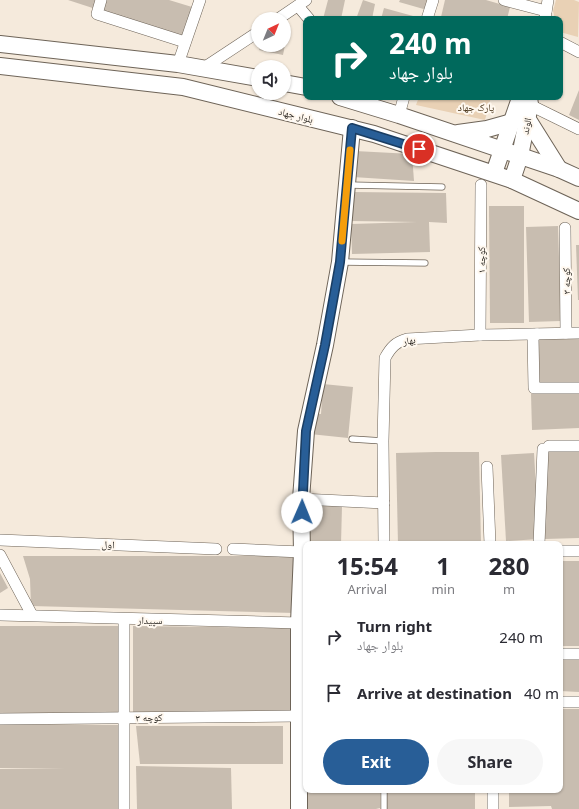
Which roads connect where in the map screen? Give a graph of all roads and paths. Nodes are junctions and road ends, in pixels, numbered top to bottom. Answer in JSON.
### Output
{"nodes":[{"id":1,"x":101,"y":0,"type":"edge"},
{"id":2,"x":432,"y":0,"type":"edge"},
{"id":3,"x":504,"y":0,"type":"edge"},
{"id":4,"x":548,"y":0,"type":"edge"},
{"id":5,"x":196,"y":1,"type":"edge"},
{"id":6,"x":302,"y":3,"type":"edge"},
{"id":7,"x":288,"y":12,"type":"edge"},
{"id":8,"x":545,"y":15,"type":"edge"},
{"id":9,"x":308,"y":16,"type":"edge"},
{"id":10,"x":428,"y":16,"type":"edge"},
{"id":11,"x":251,"y":37,"type":"edge"},
{"id":12,"x":185,"y":42,"type":"junction"},
{"id":13,"x":0,"y":44,"type":"edge"},
{"id":14,"x":563,"y":44,"type":"edge"},
{"id":15,"x":579,"y":52,"type":"edge"},
{"id":16,"x":178,"y":64,"type":"junction"},
{"id":17,"x":0,"y":66,"type":"edge"},
{"id":18,"x":202,"y":69,"type":"junction"},
{"id":19,"x":251,"y":77,"type":"edge"},
{"id":20,"x":291,"y":84,"type":"edge"},
{"id":21,"x":303,"y":86,"type":"edge"},
{"id":22,"x":350,"y":100,"type":"edge"},
{"id":23,"x":403,"y":100,"type":"edge"},
{"id":24,"x":527,"y":104,"type":"edge"},
{"id":25,"x":399,"y":115,"type":"junction"},
{"id":26,"x":512,"y":122,"type":"junction"},
{"id":27,"x":352,"y":128,"type":"junction"},
{"id":28,"x":579,"y":130,"type":"edge"},
{"id":29,"x":453,"y":133,"type":"junction"},
{"id":30,"x":502,"y":150,"type":"junction"},
{"id":31,"x":520,"y":156,"type":"junction"},
{"id":32,"x":559,"y":169,"type":"junction"},
{"id":33,"x":494,"y":173,"type":"junction"},
{"id":34,"x":579,"y":178,"type":"edge"},
{"id":35,"x":512,"y":180,"type":"junction"},
{"id":36,"x":347,"y":185,"type":"junction"},
{"id":37,"x":481,"y":185,"type":"dead end"},
{"id":38,"x":442,"y":187,"type":"dead end"},
{"id":39,"x":579,"y":211,"type":"edge"},
{"id":40,"x":565,"y":228,"type":"dead end"},
{"id":41,"x":340,"y":262,"type":"junction"},
{"id":42,"x":425,"y":263,"type":"dead end"},
{"id":43,"x":579,"y":333,"type":"edge"},
{"id":44,"x":537,"y":334,"type":"junction"},
{"id":45,"x":566,"y":334,"type":"junction"},
{"id":46,"x":480,"y":335,"type":"junction"},
{"id":47,"x":579,"y":388,"type":"edge"},
{"id":48,"x":352,"y":439,"type":"dead end"},
{"id":49,"x":383,"y":441,"type":"junction"},
{"id":50,"x":579,"y":446,"type":"edge"},
{"id":51,"x":487,"y":467,"type":"dead end"},
{"id":52,"x":301,"y":499,"type":"junction"},
{"id":53,"x":384,"y":503,"type":"junction"},
{"id":54,"x":0,"y":540,"type":"edge"},
{"id":55,"x":384,"y":541,"type":"edge"},
{"id":56,"x":490,"y":541,"type":"edge"},
{"id":57,"x":539,"y":541,"type":"edge"},
{"id":58,"x":216,"y":549,"type":"dead end"},
{"id":59,"x":233,"y":549,"type":"dead end"},
{"id":60,"x":563,"y":551,"type":"edge"},
{"id":61,"x":579,"y":551,"type":"edge"},
{"id":62,"x":302,"y":552,"type":"junction"},
{"id":63,"x":0,"y":556,"type":"edge"},
{"id":64,"x":0,"y":615,"type":"edge"},
{"id":65,"x":32,"y":615,"type":"junction"},
{"id":66,"x":124,"y":619,"type":"junction"},
{"id":67,"x":299,"y":623,"type":"junction"},
{"id":68,"x":563,"y":654,"type":"edge"},
{"id":69,"x":579,"y":654,"type":"edge"},
{"id":70,"x":563,"y":702,"type":"edge"},
{"id":71,"x":578,"y":702,"type":"dead end"},
{"id":72,"x":298,"y":716,"type":"junction"},
{"id":73,"x":123,"y":717,"type":"junction"},
{"id":74,"x":0,"y":719,"type":"edge"},
{"id":75,"x":384,"y":793,"type":"edge"},
{"id":76,"x":493,"y":793,"type":"edge"},
{"id":77,"x":124,"y":809,"type":"edge"},
{"id":78,"x":299,"y":809,"type":"edge"},
{"id":79,"x":384,"y":809,"type":"edge"},
{"id":80,"x":493,"y":809,"type":"edge"}],
"edges":[{"from":1,"to":12,"type":"street"},
{"from":2,"to":10,"type":"street"},
{"from":3,"to":8,"type":"street"},
{"from":4,"to":8,"type":"street"},
{"from":5,"to":12,"type":"street"},
{"from":6,"to":7,"type":"street"},
{"from":6,"to":9,"type":"street"},
{"from":11,"to":18,"type":"street"},
{"from":12,"to":16,"type":"street"},
{"from":13,"to":16,"type":"main road"},
{"from":14,"to":15,"type":"street"},
{"from":16,"to":18,"type":"main road"},
{"from":17,"to":27,"type":"main road","name":"بلوار جهاد"},
{"from":18,"to":19,"type":"main road"},
{"from":20,"to":21,"type":"main road"},
{"from":22,"to":25,"type":"main road"},
{"from":23,"to":25,"type":"street"},
{"from":24,"to":26,"type":"main road","name":"الوند"},
{"from":24,"to":28,"type":"street"},
{"from":24,"to":31,"type":"main road","name":"الوند"},
{"from":24,"to":32,"type":"main road"},
{"from":25,"to":29,"type":"main road"},
{"from":26,"to":29,"type":"main road"},
{"from":26,"to":30,"type":"main road","name":"الوند"},
{"from":27,"to":33,"type":"main road","name":"بلوار جهاد"},
{"from":27,"to":36,"type":"main road"},
{"from":29,"to":30,"type":"main road"},
{"from":30,"to":31,"type":"main road"},
{"from":30,"to":33,"type":"main road","name":"الوند"},
{"from":31,"to":32,"type":"main road"},
{"from":31,"to":35,"type":"main road","name":"الوند"},
{"from":32,"to":34,"type":"main road"},
{"from":33,"to":35,"type":"main road","name":"بلوار جهاد"},
{"from":35,"to":39,"type":"main road","name":"بلوار جهاد"},
{"from":36,"to":38,"type":"lane"},
{"from":36,"to":41,"type":"main road"},
{"from":37,"to":46,"type":"street","name":"کوچه ۱"},
{"from":40,"to":45,"type":"street","name":"کوچه ۳"},
{"from":41,"to":42,"type":"lane"},
{"from":41,"to":52,"type":"main road"},
{"from":43,"to":45,"type":"street","name":"بهار"},
{"from":44,"to":45,"type":"street","name":"بهار"},
{"from":44,"to":46,"type":"street","name":"بهار"},
{"from":44,"to":47,"type":"street"},
{"from":46,"to":49,"type":"street","name":"بهار"},
{"from":48,"to":49,"type":"lane"},
{"from":49,"to":53,"type":"street","name":"بهار"},
{"from":50,"to":57,"type":"street"},
{"from":51,"to":56,"type":"street"},
{"from":52,"to":53,"type":"street"},
{"from":52,"to":62,"type":"main road"},
{"from":53,"to":55,"type":"street","name":"بهار"},
{"from":54,"to":58,"type":"street","name":"اول"},
{"from":59,"to":62,"type":"street"},
{"from":60,"to":61,"type":"street"},
{"from":62,"to":67,"type":"main road"},
{"from":63,"to":65,"type":"street"},
{"from":64,"to":65,"type":"street","name":"سپیدار"},
{"from":65,"to":66,"type":"street","name":"سپیدار"},
{"from":66,"to":67,"type":"street","name":"سپیدار"},
{"from":66,"to":73,"type":"street"},
{"from":67,"to":72,"type":"main road"},
{"from":68,"to":69,"type":"street"},
{"from":70,"to":71,"type":"street"},
{"from":72,"to":73,"type":"street","name":"کوچه ۳"},
{"from":72,"to":78,"type":"main road"},
{"from":73,"to":74,"type":"street","name":"کوچه ۳"},
{"from":73,"to":77,"type":"street"},
{"from":75,"to":79,"type":"lane"},
{"from":76,"to":80,"type":"street"}]}
